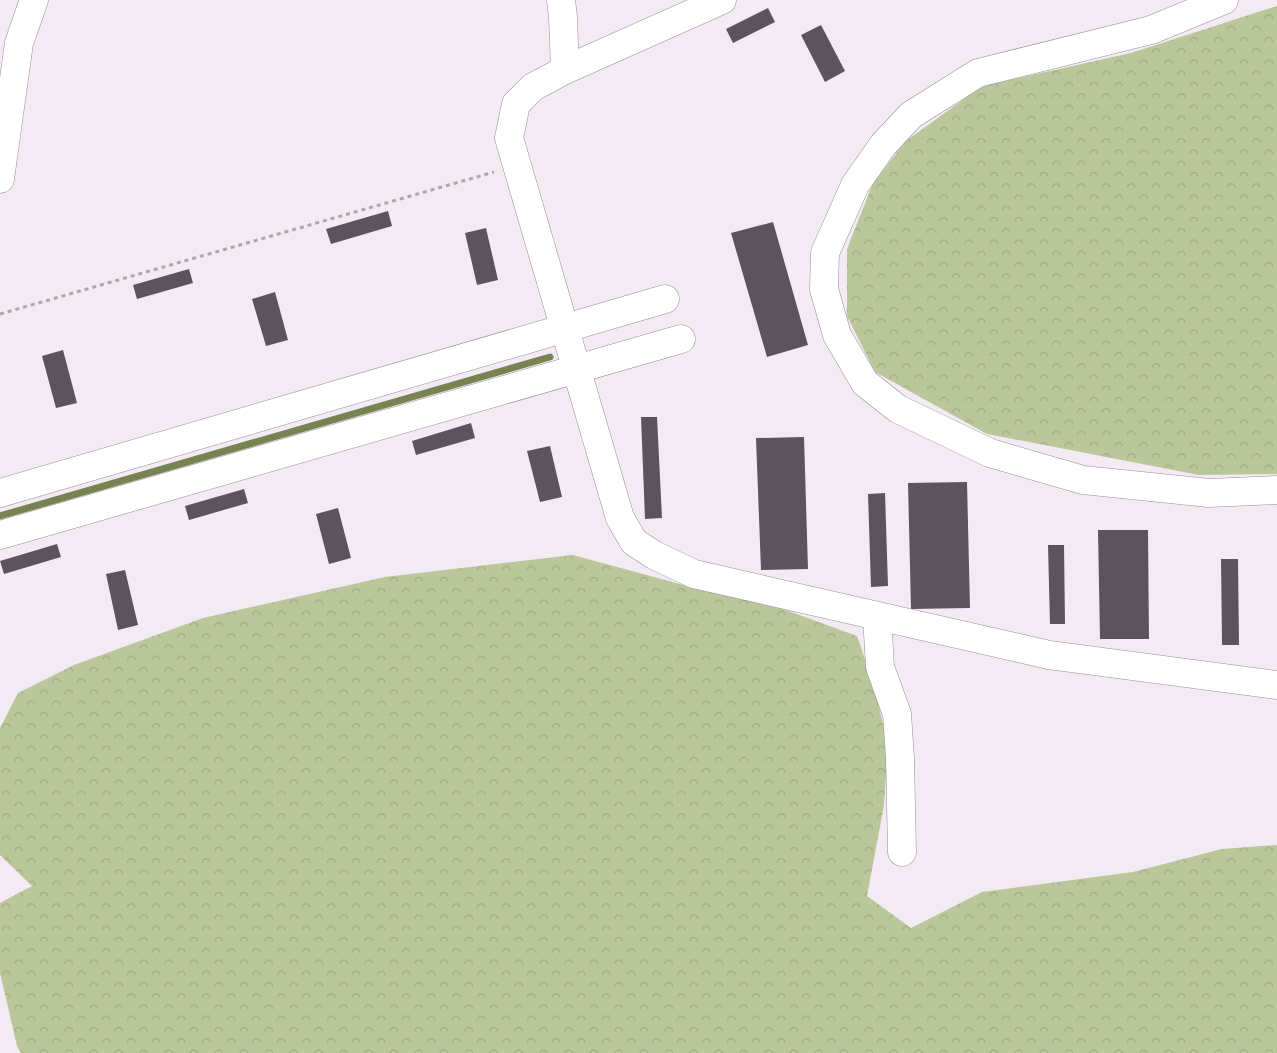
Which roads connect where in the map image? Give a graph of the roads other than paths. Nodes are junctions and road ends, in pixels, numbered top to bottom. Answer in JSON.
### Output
{"nodes":[{"id":1,"x":34,"y":0,"type":"edge"},
{"id":2,"x":560,"y":0,"type":"edge"},
{"id":3,"x":722,"y":0,"type":"edge"},
{"id":4,"x":1224,"y":0,"type":"edge"},
{"id":5,"x":565,"y":70,"type":"junction"},
{"id":6,"x":0,"y":179,"type":"edge"},
{"id":7,"x":665,"y":299,"type":"dead end"},
{"id":8,"x":566,"y":328,"type":"junction"},
{"id":9,"x":681,"y":339,"type":"dead end"},
{"id":10,"x":577,"y":369,"type":"junction"},
{"id":11,"x":1277,"y":490,"type":"edge"},
{"id":12,"x":0,"y":493,"type":"edge"},
{"id":13,"x":0,"y":535,"type":"edge"},
{"id":14,"x":877,"y":616,"type":"junction"},
{"id":15,"x":1277,"y":685,"type":"edge"},
{"id":16,"x":902,"y":852,"type":"dead end"}],
"edges":[{"from":1,"to":6,"type":"street"},
{"from":2,"to":5,"type":"street"},
{"from":3,"to":5,"type":"street"},
{"from":4,"to":11,"type":"street"},
{"from":5,"to":8,"type":"street"},
{"from":7,"to":8,"type":"street"},
{"from":8,"to":10,"type":"street"},
{"from":8,"to":12,"type":"street"},
{"from":9,"to":10,"type":"street"},
{"from":10,"to":13,"type":"street"},
{"from":10,"to":14,"type":"street"},
{"from":14,"to":15,"type":"street"},
{"from":14,"to":16,"type":"street"}]}
